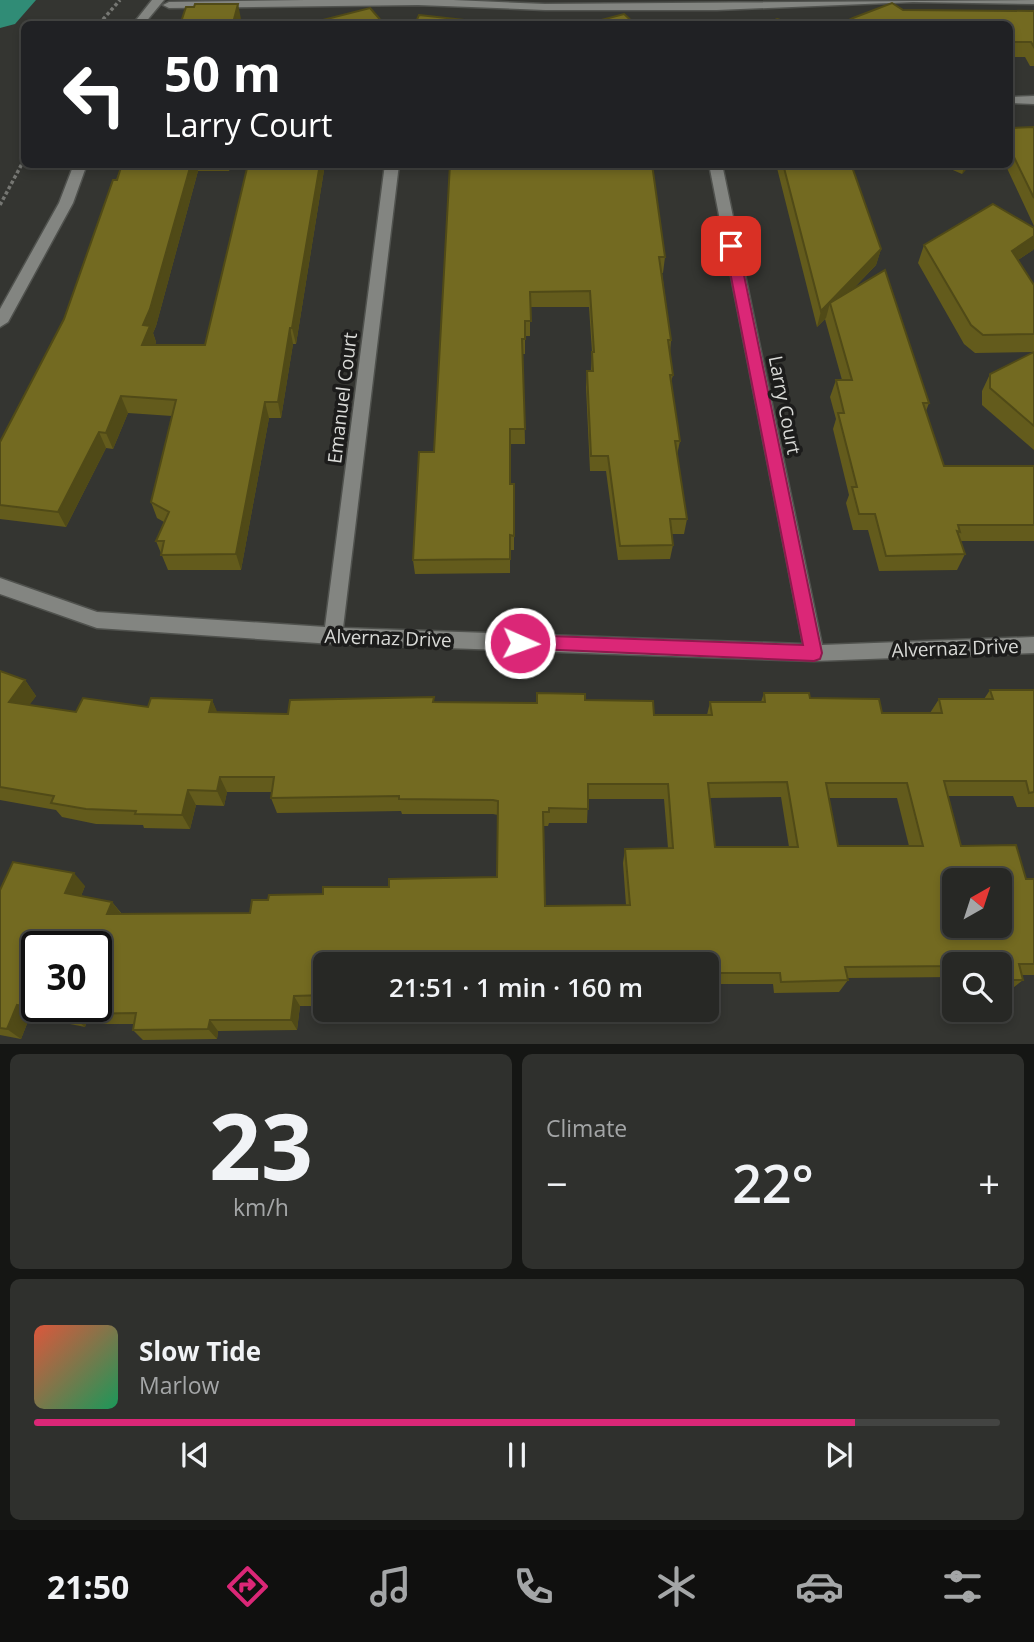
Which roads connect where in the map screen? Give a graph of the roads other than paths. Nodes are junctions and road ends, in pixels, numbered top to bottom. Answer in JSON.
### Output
{"nodes":[{"id":1,"x":909,"y":0,"type":"edge"},
{"id":2,"x":917,"y":0,"type":"edge"},
{"id":3,"x":1034,"y":1,"type":"edge"},
{"id":4,"x":164,"y":3,"type":"edge"},
{"id":5,"x":142,"y":21,"type":"edge"},
{"id":6,"x":1014,"y":100,"type":"dead end"},
{"id":7,"x":1034,"y":100,"type":"edge"},
{"id":8,"x":79,"y":168,"type":"edge"},
{"id":9,"x":392,"y":168,"type":"edge"},
{"id":10,"x":716,"y":168,"type":"edge"},
{"id":11,"x":0,"y":323,"type":"edge"},
{"id":12,"x":0,"y":586,"type":"edge"},
{"id":13,"x":333,"y":636,"type":"junction"},
{"id":14,"x":1034,"y":645,"type":"edge"},
{"id":15,"x":814,"y":653,"type":"junction"}],
"edges":[{"from":1,"to":4,"type":"street"},
{"from":2,"to":3,"type":"street"},
{"from":4,"to":5,"type":"street"},
{"from":6,"to":7,"type":"street"},
{"from":8,"to":11,"type":"street"},
{"from":9,"to":13,"type":"street","name":"Emanuel Court"},
{"from":10,"to":15,"type":"street","name":"Larry Court"},
{"from":12,"to":13,"type":"street","name":"Alvernaz Drive"},
{"from":13,"to":15,"type":"street","name":"Alvernaz Drive"},
{"from":14,"to":15,"type":"street","name":"Alvernaz Drive"}]}
